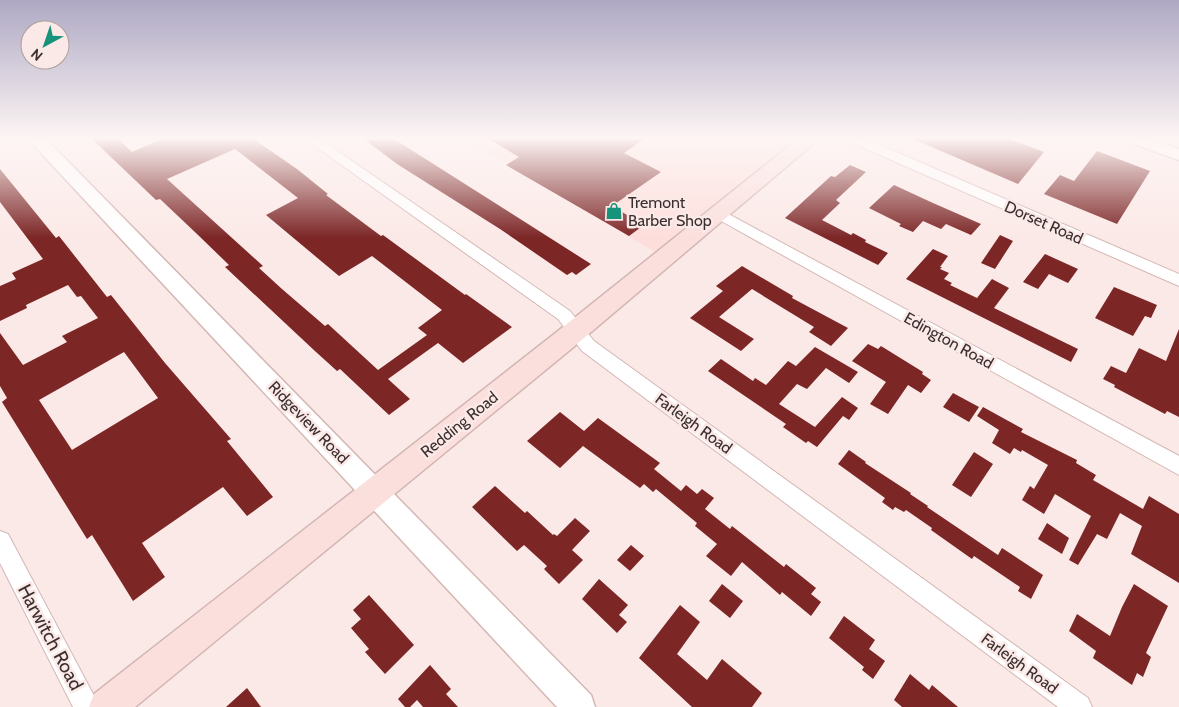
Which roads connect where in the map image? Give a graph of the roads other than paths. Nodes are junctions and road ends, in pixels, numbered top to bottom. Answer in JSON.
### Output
{"nodes":[{"id":1,"x":68,"y":172,"type":"edge"},
{"id":2,"x":358,"y":172,"type":"edge"},
{"id":3,"x":770,"y":172,"type":"edge"},
{"id":4,"x":931,"y":172,"type":"edge"},
{"id":5,"x":719,"y":214,"type":"junction"},
{"id":6,"x":1179,"y":280,"type":"edge"},
{"id":7,"x":576,"y":330,"type":"junction"},
{"id":8,"x":1179,"y":466,"type":"edge"},
{"id":9,"x":375,"y":492,"type":"junction"},
{"id":10,"x":0,"y":541,"type":"edge"},
{"id":11,"x":87,"y":707,"type":"edge"},
{"id":12,"x":106,"y":707,"type":"edge"},
{"id":13,"x":579,"y":707,"type":"edge"},
{"id":14,"x":1079,"y":707,"type":"edge"}],
"edges":[{"from":1,"to":9,"type":"street","name":"Ridgeview Road"},
{"from":2,"to":7,"type":"street","name":"Farleigh Road"},
{"from":3,"to":5,"type":"main road","name":"Redding Road"},
{"from":4,"to":6,"type":"street","name":"Dorset Road"},
{"from":5,"to":7,"type":"main road","name":"Redding Road"},
{"from":5,"to":8,"type":"street","name":"Edington Road"},
{"from":7,"to":9,"type":"main road","name":"Redding Road"},
{"from":7,"to":14,"type":"street","name":"Farleigh Road"},
{"from":9,"to":12,"type":"main road","name":"Redding Road"},
{"from":9,"to":13,"type":"street","name":"Ridgeview Road"},
{"from":10,"to":11,"type":"street","name":"Harwitch Road"}]}
